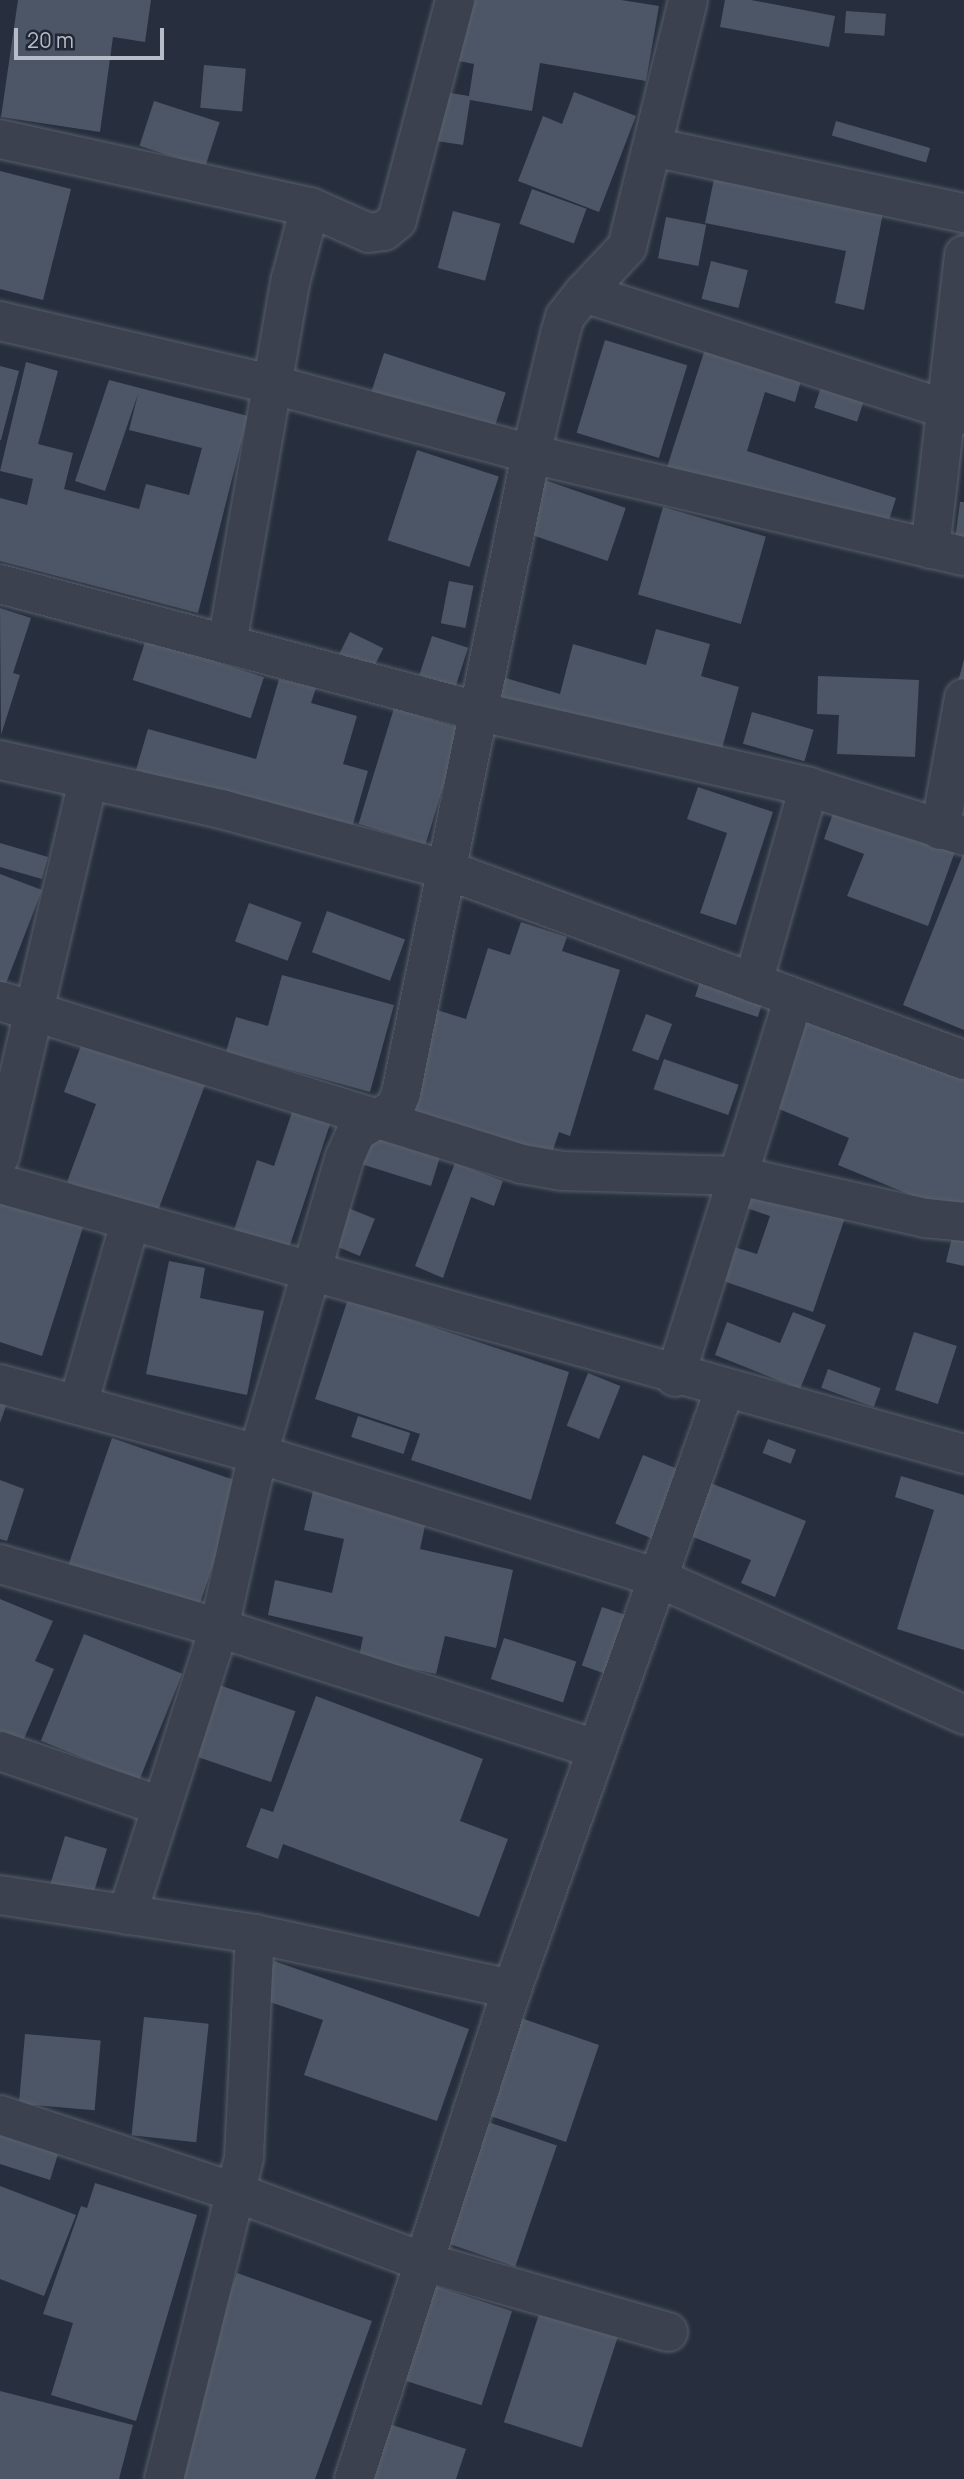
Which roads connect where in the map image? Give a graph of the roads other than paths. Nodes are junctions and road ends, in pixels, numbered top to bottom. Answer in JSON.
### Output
{"nodes":[{"id":1,"x":455,"y":0,"type":"edge"},
{"id":2,"x":688,"y":0,"type":"edge"},
{"id":3,"x":0,"y":139,"type":"edge"},
{"id":4,"x":653,"y":147,"type":"junction"},
{"id":5,"x":310,"y":208,"type":"junction"},
{"id":6,"x":964,"y":213,"type":"edge"},
{"id":7,"x":964,"y":255,"type":"edge"},
{"id":8,"x":584,"y":293,"type":"junction"},
{"id":9,"x":0,"y":321,"type":"edge"},
{"id":10,"x":274,"y":385,"type":"junction"},
{"id":11,"x":955,"y":414,"type":"edge"},
{"id":12,"x":531,"y":454,"type":"junction"},
{"id":13,"x":947,"y":553,"type":"edge"},
{"id":14,"x":0,"y":584,"type":"edge"},
{"id":15,"x":226,"y":644,"type":"junction"},
{"id":16,"x":964,"y":698,"type":"edge"},
{"id":17,"x":480,"y":712,"type":"junction"},
{"id":18,"x":0,"y":760,"type":"edge"},
{"id":19,"x":88,"y":780,"type":"junction"},
{"id":20,"x":809,"y":787,"type":"junction"},
{"id":21,"x":952,"y":833,"type":"edge"},
{"id":22,"x":447,"y":870,"type":"junction"},
{"id":23,"x":753,"y":983,"type":"junction"},
{"id":24,"x":794,"y":998,"type":"junction"},
{"id":25,"x":0,"y":1001,"type":"edge"},
{"id":26,"x":36,"y":1013,"type":"junction"},
{"id":27,"x":964,"y":1060,"type":"edge"},
{"id":28,"x":378,"y":1122,"type":"junction"},
{"id":29,"x":0,"y":1156,"type":"edge"},
{"id":30,"x":739,"y":1176,"type":"junction"},
{"id":31,"x":0,"y":1184,"type":"edge"},
{"id":32,"x":130,"y":1222,"type":"junction"},
{"id":33,"x":964,"y":1222,"type":"edge"},
{"id":34,"x":308,"y":1274,"type":"junction"},
{"id":35,"x":675,"y":1377,"type":"junction"},
{"id":36,"x":0,"y":1384,"type":"edge"},
{"id":37,"x":724,"y":1391,"type":"junction"},
{"id":38,"x":78,"y":1405,"type":"junction"},
{"id":39,"x":258,"y":1454,"type":"junction"},
{"id":40,"x":964,"y":1454,"type":"edge"},
{"id":41,"x":0,"y":1564,"type":"edge"},
{"id":42,"x":656,"y":1577,"type":"junction"},
{"id":43,"x":219,"y":1628,"type":"junction"},
{"id":44,"x":964,"y":1715,"type":"edge"},
{"id":45,"x":596,"y":1749,"type":"junction"},
{"id":46,"x":0,"y":1751,"type":"edge"},
{"id":47,"x":161,"y":1806,"type":"junction"},
{"id":48,"x":0,"y":1895,"type":"edge"},
{"id":49,"x":127,"y":1915,"type":"junction"},
{"id":50,"x":255,"y":1934,"type":"junction"},
{"id":51,"x":512,"y":1989,"type":"junction"},
{"id":52,"x":0,"y":2115,"type":"edge"},
{"id":53,"x":237,"y":2193,"type":"junction"},
{"id":54,"x":424,"y":2262,"type":"junction"},
{"id":55,"x":668,"y":2332,"type":"dead end"},
{"id":56,"x":164,"y":2479,"type":"edge"},
{"id":57,"x":354,"y":2479,"type":"edge"}],
"edges":[{"from":1,"to":5,"type":"street"},
{"from":2,"to":4,"type":"street"},
{"from":3,"to":5,"type":"street"},
{"from":4,"to":6,"type":"street"},
{"from":4,"to":8,"type":"street"},
{"from":5,"to":10,"type":"street"},
{"from":7,"to":11,"type":"street"},
{"from":8,"to":11,"type":"street"},
{"from":8,"to":12,"type":"street"},
{"from":9,"to":10,"type":"street"},
{"from":10,"to":12,"type":"street"},
{"from":10,"to":15,"type":"street"},
{"from":11,"to":13,"type":"street"},
{"from":12,"to":13,"type":"street"},
{"from":12,"to":17,"type":"street"},
{"from":14,"to":15,"type":"street"},
{"from":15,"to":17,"type":"street"},
{"from":16,"to":21,"type":"street"},
{"from":17,"to":20,"type":"street"},
{"from":17,"to":22,"type":"street"},
{"from":18,"to":19,"type":"street"},
{"from":19,"to":22,"type":"street"},
{"from":19,"to":26,"type":"street"},
{"from":20,"to":21,"type":"street"},
{"from":20,"to":23,"type":"street"},
{"from":22,"to":23,"type":"street"},
{"from":22,"to":28,"type":"street"},
{"from":23,"to":24,"type":"street"},
{"from":24,"to":27,"type":"street"},
{"from":24,"to":30,"type":"street"},
{"from":25,"to":26,"type":"street"},
{"from":26,"to":28,"type":"street"},
{"from":26,"to":29,"type":"street"},
{"from":28,"to":30,"type":"street"},
{"from":28,"to":34,"type":"street"},
{"from":30,"to":33,"type":"street"},
{"from":30,"to":35,"type":"street"},
{"from":31,"to":32,"type":"street"},
{"from":32,"to":34,"type":"street"},
{"from":32,"to":38,"type":"street"},
{"from":34,"to":35,"type":"street"},
{"from":34,"to":39,"type":"street"},
{"from":35,"to":37,"type":"street"},
{"from":36,"to":38,"type":"street"},
{"from":37,"to":40,"type":"street"},
{"from":37,"to":42,"type":"street"},
{"from":38,"to":39,"type":"street"},
{"from":39,"to":42,"type":"street"},
{"from":39,"to":43,"type":"street"},
{"from":41,"to":43,"type":"street"},
{"from":42,"to":44,"type":"street"},
{"from":42,"to":45,"type":"street"},
{"from":43,"to":45,"type":"street"},
{"from":43,"to":47,"type":"street"},
{"from":45,"to":51,"type":"street"},
{"from":46,"to":47,"type":"street"},
{"from":47,"to":49,"type":"street"},
{"from":48,"to":49,"type":"street"},
{"from":49,"to":50,"type":"street"},
{"from":50,"to":51,"type":"street"},
{"from":50,"to":53,"type":"street"},
{"from":51,"to":54,"type":"street"},
{"from":52,"to":53,"type":"street"},
{"from":53,"to":54,"type":"street"},
{"from":53,"to":56,"type":"street"},
{"from":54,"to":55,"type":"street"},
{"from":54,"to":57,"type":"street"}]}
